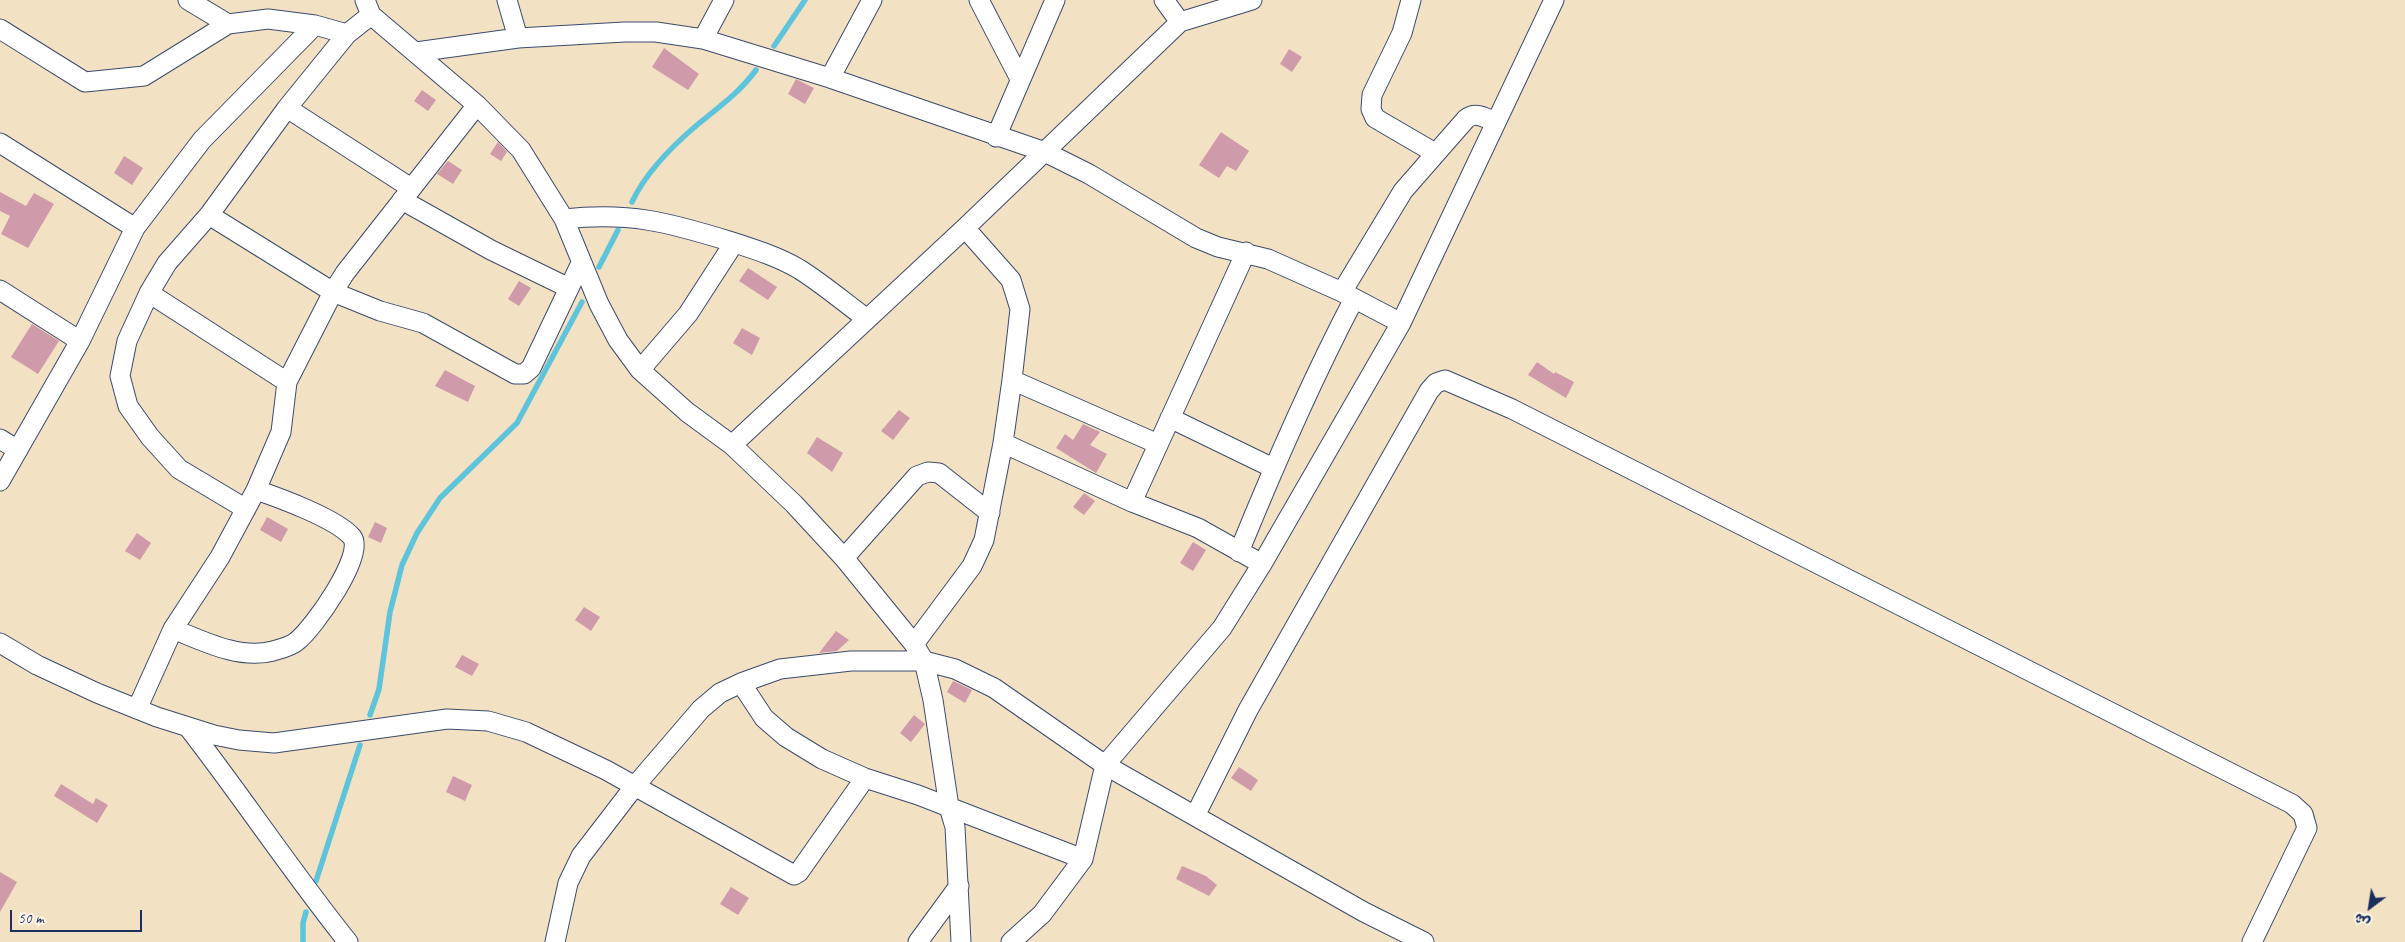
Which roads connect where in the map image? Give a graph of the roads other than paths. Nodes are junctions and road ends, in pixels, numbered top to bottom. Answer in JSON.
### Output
{"nodes":[{"id":1,"x":188,"y":0,"type":"edge"},
{"id":2,"x":507,"y":0,"type":"edge"},
{"id":3,"x":724,"y":0,"type":"edge"},
{"id":4,"x":872,"y":0,"type":"edge"},
{"id":5,"x":979,"y":0,"type":"edge"},
{"id":6,"x":1055,"y":0,"type":"edge"},
{"id":7,"x":1164,"y":0,"type":"edge"},
{"id":8,"x":1252,"y":0,"type":"edge"},
{"id":9,"x":1411,"y":0,"type":"edge"},
{"id":10,"x":1554,"y":0,"type":"edge"},
{"id":11,"x":368,"y":8,"type":"edge"},
{"id":12,"x":1180,"y":22,"type":"junction"},
{"id":13,"x":228,"y":24,"type":"junction"},
{"id":14,"x":315,"y":25,"type":"junction"},
{"id":15,"x":0,"y":29,"type":"edge"},
{"id":16,"x":347,"y":34,"type":"junction"},
{"id":17,"x":518,"y":38,"type":"junction"},
{"id":18,"x":703,"y":39,"type":"junction"},
{"id":19,"x":416,"y":52,"type":"junction"},
{"id":20,"x":830,"y":78,"type":"junction"},
{"id":21,"x":1020,"y":79,"type":"junction"},
{"id":22,"x":477,"y":105,"type":"junction"},
{"id":23,"x":288,"y":108,"type":"junction"},
{"id":24,"x":1496,"y":122,"type":"junction"},
{"id":25,"x":996,"y":136,"type":"junction"},
{"id":26,"x":0,"y":143,"type":"edge"},
{"id":27,"x":1045,"y":152,"type":"junction"},
{"id":28,"x":1435,"y":153,"type":"junction"},
{"id":29,"x":406,"y":194,"type":"junction"},
{"id":30,"x":209,"y":215,"type":"junction"},
{"id":31,"x":564,"y":219,"type":"junction"},
{"id":32,"x":135,"y":228,"type":"junction"},
{"id":33,"x":965,"y":228,"type":"junction"},
{"id":34,"x":734,"y":243,"type":"junction"},
{"id":35,"x":1246,"y":252,"type":"junction"},
{"id":36,"x":582,"y":263,"type":"junction"},
{"id":37,"x":570,"y":288,"type":"junction"},
{"id":38,"x":0,"y":290,"type":"edge"},
{"id":39,"x":332,"y":292,"type":"junction"},
{"id":40,"x":149,"y":293,"type":"junction"},
{"id":41,"x":1348,"y":296,"type":"junction"},
{"id":42,"x":867,"y":319,"type":"junction"},
{"id":43,"x":1401,"y":323,"type":"junction"},
{"id":44,"x":80,"y":340,"type":"junction"},
{"id":45,"x":640,"y":370,"type":"junction"},
{"id":46,"x":1012,"y":380,"type":"junction"},
{"id":47,"x":287,"y":382,"type":"junction"},
{"id":48,"x":1170,"y":418,"type":"junction"},
{"id":49,"x":0,"y":438,"type":"edge"},
{"id":50,"x":1003,"y":443,"type":"junction"},
{"id":51,"x":732,"y":444,"type":"junction"},
{"id":52,"x":1158,"y":444,"type":"junction"},
{"id":53,"x":18,"y":450,"type":"junction"},
{"id":54,"x":1273,"y":468,"type":"junction"},
{"id":55,"x":0,"y":481,"type":"edge"},
{"id":56,"x":256,"y":490,"type":"junction"},
{"id":57,"x":1132,"y":502,"type":"junction"},
{"id":58,"x":246,"y":509,"type":"junction"},
{"id":59,"x":990,"y":513,"type":"junction"},
{"id":60,"x":1239,"y":552,"type":"junction"},
{"id":61,"x":844,"y":558,"type":"junction"},
{"id":62,"x":1262,"y":564,"type":"junction"},
{"id":63,"x":173,"y":629,"type":"junction"},
{"id":64,"x":0,"y":643,"type":"edge"},
{"id":65,"x":914,"y":644,"type":"junction"},
{"id":66,"x":924,"y":661,"type":"junction"},
{"id":67,"x":741,"y":682,"type":"junction"},
{"id":68,"x":137,"y":709,"type":"junction"},
{"id":69,"x":188,"y":727,"type":"junction"},
{"id":70,"x":1105,"y":765,"type":"junction"},
{"id":71,"x":865,"y":778,"type":"junction"},
{"id":72,"x":634,"y":787,"type":"junction"},
{"id":73,"x":949,"y":807,"type":"junction"},
{"id":74,"x":1195,"y":816,"type":"junction"},
{"id":75,"x":1083,"y":860,"type":"junction"},
{"id":76,"x":959,"y":886,"type":"junction"},
{"id":77,"x":348,"y":942,"type":"edge"},
{"id":78,"x":556,"y":942,"type":"edge"},
{"id":79,"x":918,"y":942,"type":"edge"},
{"id":80,"x":962,"y":942,"type":"edge"},
{"id":81,"x":1011,"y":942,"type":"edge"},
{"id":82,"x":1424,"y":942,"type":"edge"},
{"id":83,"x":2252,"y":942,"type":"edge"}],
"edges":[{"from":1,"to":13,"type":"street"},
{"from":2,"to":17,"type":"street"},
{"from":3,"to":18,"type":"street"},
{"from":4,"to":20,"type":"street"},
{"from":5,"to":21,"type":"street"},
{"from":6,"to":21,"type":"street"},
{"from":7,"to":12,"type":"street"},
{"from":8,"to":12,"type":"street"},
{"from":9,"to":28,"type":"street"},
{"from":10,"to":24,"type":"street"},
{"from":11,"to":16,"type":"street"},
{"from":11,"to":19,"type":"street"},
{"from":12,"to":27,"type":"street"},
{"from":13,"to":14,"type":"street"},
{"from":13,"to":15,"type":"street"},
{"from":14,"to":16,"type":"street"},
{"from":14,"to":32,"type":"street"},
{"from":16,"to":23,"type":"street"},
{"from":17,"to":18,"type":"street"},
{"from":17,"to":19,"type":"street"},
{"from":18,"to":20,"type":"street"},
{"from":19,"to":22,"type":"street"},
{"from":20,"to":25,"type":"street"},
{"from":21,"to":25,"type":"street"},
{"from":22,"to":29,"type":"street"},
{"from":22,"to":31,"type":"street"},
{"from":23,"to":29,"type":"street"},
{"from":23,"to":30,"type":"street"},
{"from":24,"to":28,"type":"street"},
{"from":24,"to":43,"type":"street"},
{"from":25,"to":27,"type":"street"},
{"from":26,"to":32,"type":"street"},
{"from":27,"to":33,"type":"street"},
{"from":27,"to":35,"type":"street"},
{"from":28,"to":41,"type":"street"},
{"from":29,"to":37,"type":"street"},
{"from":29,"to":39,"type":"street"},
{"from":30,"to":39,"type":"street"},
{"from":30,"to":40,"type":"street"},
{"from":31,"to":34,"type":"street"},
{"from":31,"to":36,"type":"street"},
{"from":32,"to":44,"type":"street"},
{"from":33,"to":42,"type":"street"},
{"from":33,"to":46,"type":"street"},
{"from":34,"to":42,"type":"street"},
{"from":34,"to":45,"type":"street"},
{"from":35,"to":41,"type":"street"},
{"from":35,"to":48,"type":"street"},
{"from":36,"to":37,"type":"street"},
{"from":36,"to":45,"type":"street"},
{"from":37,"to":39,"type":"street"},
{"from":38,"to":44,"type":"street"},
{"from":39,"to":47,"type":"street"},
{"from":40,"to":47,"type":"street"},
{"from":40,"to":58,"type":"street"},
{"from":41,"to":43,"type":"street"},
{"from":41,"to":54,"type":"street"},
{"from":42,"to":51,"type":"street"},
{"from":43,"to":62,"type":"street"},
{"from":44,"to":53,"type":"street"},
{"from":45,"to":51,"type":"street"},
{"from":46,"to":50,"type":"street"},
{"from":46,"to":52,"type":"street"},
{"from":47,"to":56,"type":"street"},
{"from":48,"to":52,"type":"street"},
{"from":48,"to":54,"type":"street"},
{"from":49,"to":53,"type":"street"},
{"from":50,"to":57,"type":"street"},
{"from":50,"to":59,"type":"street"},
{"from":51,"to":61,"type":"street"},
{"from":52,"to":57,"type":"street"},
{"from":53,"to":55,"type":"street"},
{"from":54,"to":60,"type":"street"},
{"from":56,"to":58,"type":"street"},
{"from":56,"to":63,"type":"street"},
{"from":57,"to":60,"type":"street"},
{"from":58,"to":63,"type":"street"},
{"from":59,"to":61,"type":"street"},
{"from":59,"to":65,"type":"street"},
{"from":60,"to":62,"type":"street"},
{"from":61,"to":65,"type":"street"},
{"from":62,"to":70,"type":"street"},
{"from":63,"to":68,"type":"street"},
{"from":64,"to":68,"type":"street"},
{"from":65,"to":66,"type":"street"},
{"from":66,"to":67,"type":"street"},
{"from":66,"to":70,"type":"street"},
{"from":66,"to":73,"type":"street"},
{"from":67,"to":71,"type":"street"},
{"from":67,"to":72,"type":"street"},
{"from":68,"to":69,"type":"street"},
{"from":69,"to":72,"type":"street"},
{"from":69,"to":77,"type":"street"},
{"from":70,"to":74,"type":"street"},
{"from":70,"to":75,"type":"street"},
{"from":71,"to":72,"type":"street"},
{"from":71,"to":73,"type":"street"},
{"from":72,"to":78,"type":"street"},
{"from":73,"to":75,"type":"street"},
{"from":73,"to":76,"type":"street"},
{"from":74,"to":82,"type":"street"},
{"from":74,"to":83,"type":"street"},
{"from":75,"to":81,"type":"street"},
{"from":76,"to":79,"type":"street"},
{"from":76,"to":80,"type":"street"}]}
